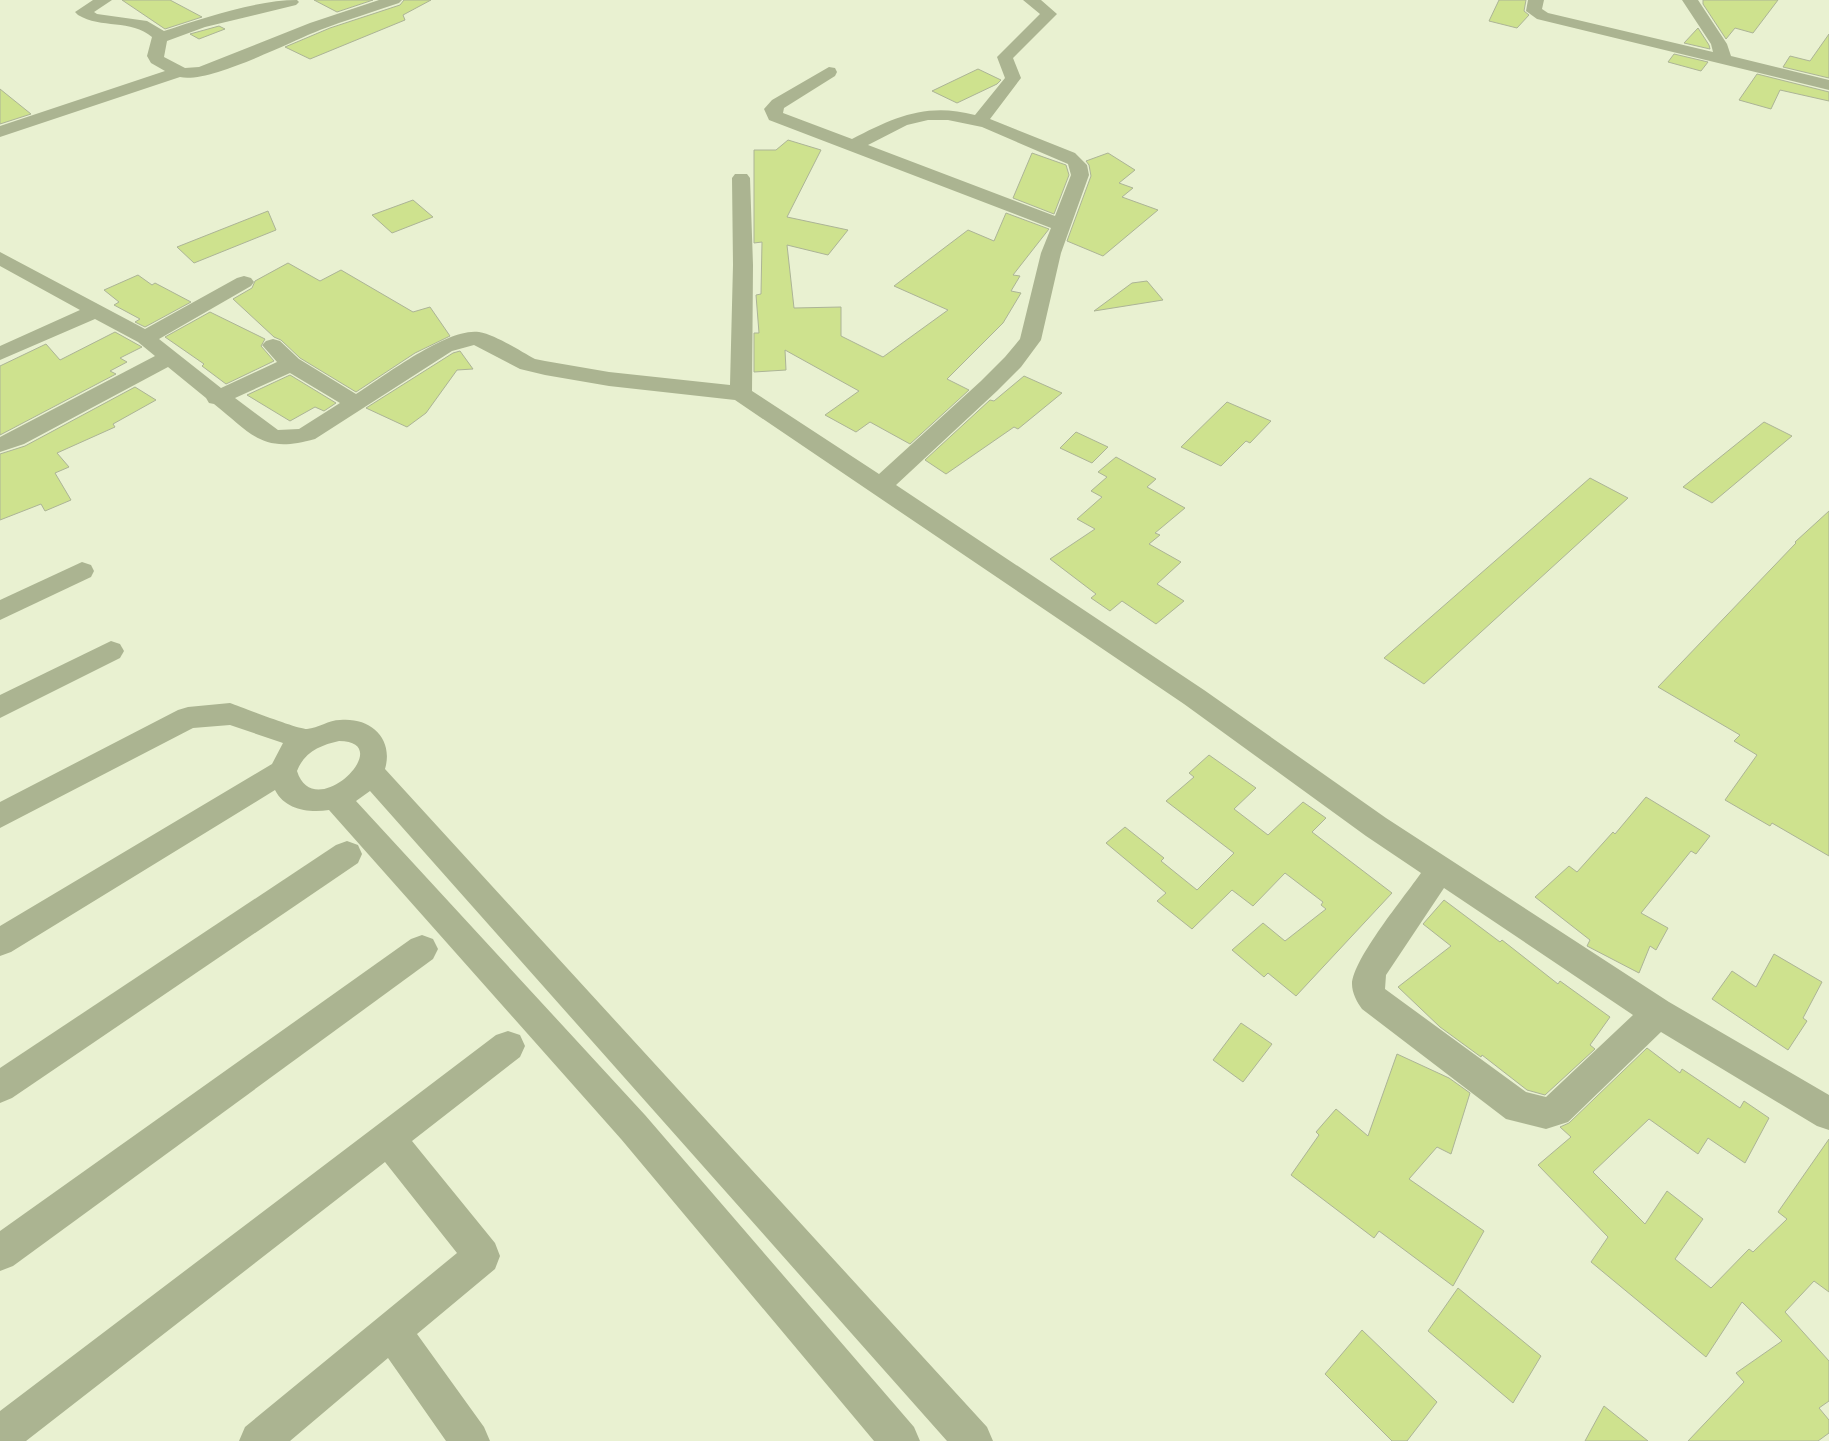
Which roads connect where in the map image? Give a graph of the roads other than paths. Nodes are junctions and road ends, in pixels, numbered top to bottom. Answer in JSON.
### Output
{"nodes":[{"id":1,"x":104,"y":0,"type":"edge"},
{"id":2,"x":394,"y":0,"type":"edge"},
{"id":3,"x":1031,"y":0,"type":"edge"},
{"id":4,"x":1536,"y":0,"type":"edge"},
{"id":5,"x":1690,"y":0,"type":"edge"},
{"id":6,"x":291,"y":2,"type":"dead end"},
{"id":7,"x":159,"y":38,"type":"junction"},
{"id":8,"x":1724,"y":59,"type":"junction"},
{"id":9,"x":179,"y":72,"type":"junction"},
{"id":10,"x":830,"y":72,"type":"dead end"},
{"id":11,"x":1829,"y":85,"type":"edge"},
{"id":12,"x":979,"y":120,"type":"junction"},
{"id":13,"x":0,"y":132,"type":"edge"},
{"id":14,"x":853,"y":146,"type":"junction"},
{"id":15,"x":741,"y":178,"type":"dead end"},
{"id":16,"x":1061,"y":225,"type":"junction"},
{"id":17,"x":0,"y":258,"type":"edge"},
{"id":18,"x":244,"y":282,"type":"dead end"},
{"id":19,"x":95,"y":311,"type":"junction"},
{"id":20,"x":145,"y":338,"type":"junction"},
{"id":21,"x":273,"y":345,"type":"dead end"},
{"id":22,"x":0,"y":354,"type":"edge"},
{"id":23,"x":170,"y":357,"type":"junction"},
{"id":24,"x":291,"y":364,"type":"junction"},
{"id":25,"x":741,"y":394,"type":"junction"},
{"id":26,"x":217,"y":398,"type":"junction"},
{"id":27,"x":357,"y":404,"type":"junction"},
{"id":28,"x":0,"y":445,"type":"edge"},
{"id":29,"x":880,"y":487,"type":"junction"},
{"id":30,"x":82,"y":571,"type":"dead end"},
{"id":31,"x":0,"y":611,"type":"edge"},
{"id":32,"x":111,"y":651,"type":"dead end"},
{"id":33,"x":0,"y":707,"type":"edge"},
{"id":34,"x":307,"y":740,"type":"junction"},
{"id":35,"x":283,"y":771,"type":"junction"},
{"id":36,"x":370,"y":771,"type":"junction"},
{"id":37,"x":335,"y":798,"type":"junction"},
{"id":38,"x":0,"y":816,"type":"edge"},
{"id":39,"x":347,"y":854,"type":"dead end"},
{"id":40,"x":1441,"y":868,"type":"junction"},
{"id":41,"x":0,"y":942,"type":"edge"},
{"id":42,"x":422,"y":949,"type":"dead end"},
{"id":43,"x":1658,"y":1013,"type":"junction"},
{"id":44,"x":508,"y":1046,"type":"dead end"},
{"id":45,"x":0,"y":1087,"type":"edge"},
{"id":46,"x":1829,"y":1114,"type":"edge"},
{"id":47,"x":388,"y":1138,"type":"junction"},
{"id":48,"x":0,"y":1252,"type":"edge"},
{"id":49,"x":391,"y":1330,"type":"junction"},
{"id":50,"x":0,"y":1436,"type":"edge"},
{"id":51,"x":259,"y":1441,"type":"edge"},
{"id":52,"x":470,"y":1441,"type":"edge"},
{"id":53,"x":900,"y":1441,"type":"edge"},
{"id":54,"x":973,"y":1441,"type":"edge"}],
"edges":[{"from":1,"to":7,"type":"street"},
{"from":2,"to":9,"type":"street"},
{"from":3,"to":12,"type":"street"},
{"from":4,"to":8,"type":"street"},
{"from":5,"to":8,"type":"street"},
{"from":6,"to":7,"type":"street"},
{"from":7,"to":9,"type":"street"},
{"from":8,"to":11,"type":"street"},
{"from":9,"to":13,"type":"street"},
{"from":10,"to":14,"type":"street"},
{"from":12,"to":14,"type":"street"},
{"from":12,"to":16,"type":"street"},
{"from":14,"to":16,"type":"street"},
{"from":15,"to":25,"type":"street"},
{"from":16,"to":29,"type":"street"},
{"from":17,"to":19,"type":"street"},
{"from":18,"to":20,"type":"street"},
{"from":19,"to":20,"type":"street"},
{"from":19,"to":22,"type":"street"},
{"from":20,"to":23,"type":"street"},
{"from":21,"to":24,"type":"street"},
{"from":23,"to":26,"type":"street"},
{"from":23,"to":28,"type":"street"},
{"from":24,"to":26,"type":"street"},
{"from":24,"to":27,"type":"street"},
{"from":25,"to":27,"type":"street"},
{"from":25,"to":29,"type":"street"},
{"from":26,"to":27,"type":"street"},
{"from":29,"to":40,"type":"street"},
{"from":30,"to":31,"type":"street"},
{"from":32,"to":33,"type":"street"},
{"from":34,"to":35,"type":"street"},
{"from":34,"to":36,"type":"street"},
{"from":34,"to":38,"type":"street"},
{"from":35,"to":37,"type":"street"},
{"from":35,"to":41,"type":"street"},
{"from":36,"to":37,"type":"street"},
{"from":36,"to":54,"type":"street"},
{"from":37,"to":53,"type":"street"},
{"from":39,"to":45,"type":"street"},
{"from":40,"to":43,"type":"street"},
{"from":40,"to":43,"type":"street"},
{"from":42,"to":48,"type":"street"},
{"from":43,"to":46,"type":"street"},
{"from":44,"to":47,"type":"street"},
{"from":47,"to":49,"type":"street"},
{"from":47,"to":50,"type":"street"},
{"from":49,"to":51,"type":"street"},
{"from":49,"to":52,"type":"street"}]}
